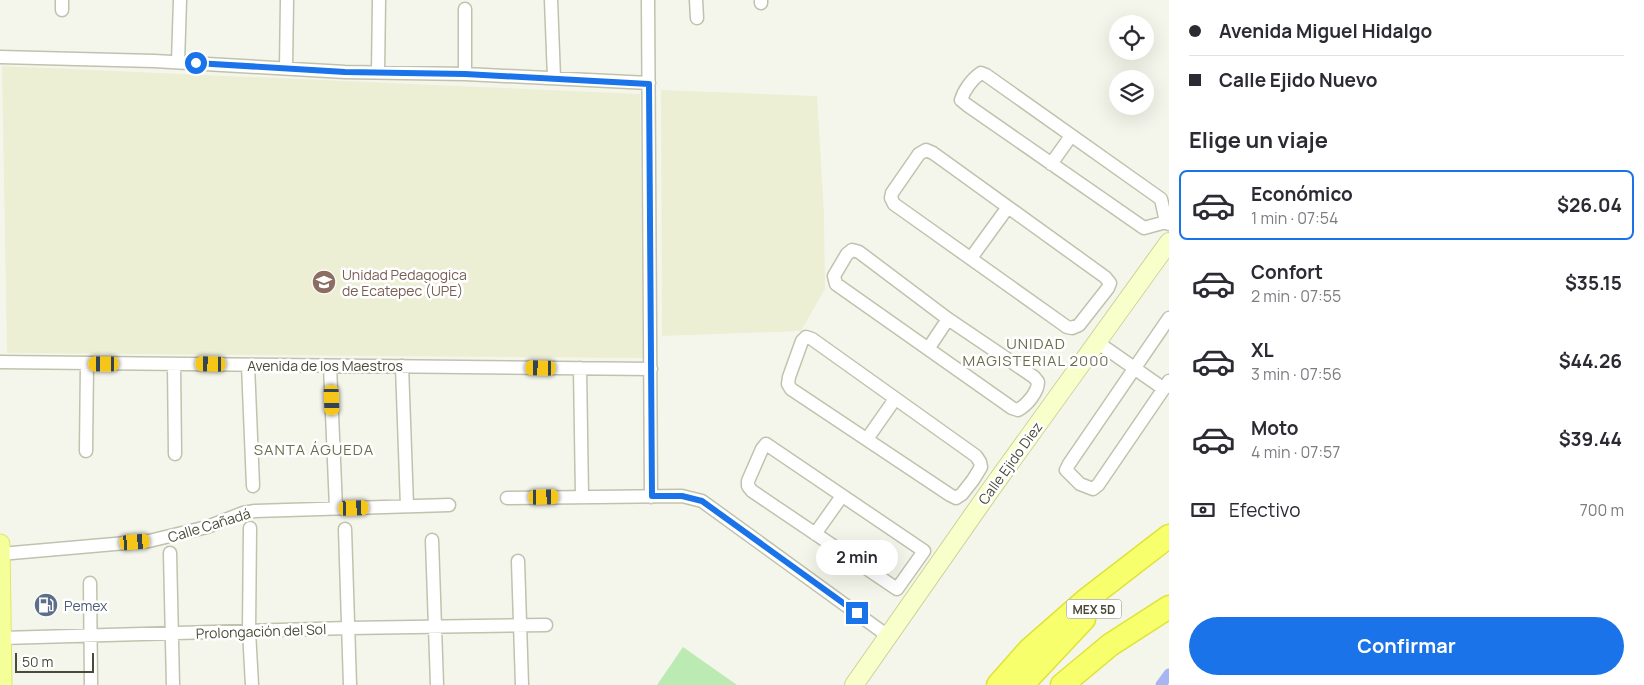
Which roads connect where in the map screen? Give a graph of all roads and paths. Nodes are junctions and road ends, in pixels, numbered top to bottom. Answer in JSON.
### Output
{"nodes":[{"id":1,"x":180,"y":0,"type":"edge"},
{"id":2,"x":287,"y":0,"type":"edge"},
{"id":3,"x":380,"y":0,"type":"edge"},
{"id":4,"x":551,"y":0,"type":"edge"},
{"id":5,"x":648,"y":0,"type":"edge"},
{"id":6,"x":696,"y":0,"type":"edge"},
{"id":7,"x":465,"y":9,"type":"dead end"},
{"id":8,"x":697,"y":18,"type":"dead end"},
{"id":9,"x":0,"y":57,"type":"edge"},
{"id":10,"x":178,"y":62,"type":"junction"},
{"id":11,"x":286,"y":68,"type":"junction"},
{"id":12,"x":378,"y":72,"type":"junction"},
{"id":13,"x":465,"y":74,"type":"junction"},
{"id":14,"x":554,"y":78,"type":"junction"},
{"id":15,"x":649,"y":84,"type":"junction"},
{"id":16,"x":1071,"y":136,"type":"junction"},
{"id":17,"x":1051,"y":164,"type":"junction"},
{"id":18,"x":1008,"y":207,"type":"junction"},
{"id":19,"x":1168,"y":223,"type":"edge"},
{"id":20,"x":1169,"y":242,"type":"edge"},
{"id":21,"x":971,"y":258,"type":"junction"},
{"id":22,"x":1096,"y":304,"type":"junction"},
{"id":23,"x":1169,"y":318,"type":"edge"},
{"id":24,"x":948,"y":319,"type":"junction"},
{"id":25,"x":1114,"y":319,"type":"junction"},
{"id":26,"x":1097,"y":342,"type":"junction"},
{"id":27,"x":928,"y":349,"type":"junction"},
{"id":28,"x":0,"y":362,"type":"edge"},
{"id":29,"x":87,"y":363,"type":"junction"},
{"id":30,"x":174,"y":364,"type":"junction"},
{"id":31,"x":248,"y":365,"type":"junction"},
{"id":32,"x":330,"y":366,"type":"junction"},
{"id":33,"x":402,"y":366,"type":"junction"},
{"id":34,"x":580,"y":368,"type":"junction"},
{"id":35,"x":651,"y":369,"type":"junction"},
{"id":36,"x":1134,"y":369,"type":"junction"},
{"id":37,"x":1166,"y":385,"type":"edge"},
{"id":38,"x":1033,"y":394,"type":"junction"},
{"id":39,"x":895,"y":399,"type":"junction"},
{"id":40,"x":1050,"y":408,"type":"junction"},
{"id":41,"x":867,"y":438,"type":"junction"},
{"id":42,"x":86,"y":451,"type":"dead end"},
{"id":43,"x":175,"y":454,"type":"dead end"},
{"id":44,"x":973,"y":480,"type":"junction"},
{"id":45,"x":254,"y":486,"type":"dead end"},
{"id":46,"x":989,"y":492,"type":"junction"},
{"id":47,"x":582,"y":496,"type":"junction"},
{"id":48,"x":652,"y":496,"type":"junction"},
{"id":49,"x":842,"y":496,"type":"junction"},
{"id":50,"x":507,"y":498,"type":"dead end"},
{"id":51,"x":448,"y":505,"type":"dead end"},
{"id":52,"x":407,"y":506,"type":"junction"},
{"id":53,"x":336,"y":508,"type":"junction"},
{"id":54,"x":250,"y":528,"type":"dead end"},
{"id":55,"x":345,"y":529,"type":"dead end"},
{"id":56,"x":815,"y":534,"type":"junction"},
{"id":57,"x":1169,"y":536,"type":"edge"},
{"id":58,"x":432,"y":540,"type":"dead end"},
{"id":59,"x":0,"y":544,"type":"edge"},
{"id":60,"x":170,"y":553,"type":"dead end"},
{"id":61,"x":0,"y":554,"type":"edge"},
{"id":62,"x":518,"y":561,"type":"dead end"},
{"id":63,"x":913,"y":569,"type":"junction"},
{"id":64,"x":927,"y":579,"type":"junction"},
{"id":65,"x":90,"y":583,"type":"dead end"},
{"id":66,"x":1169,"y":607,"type":"edge"},
{"id":67,"x":546,"y":625,"type":"dead end"},
{"id":68,"x":521,"y":626,"type":"junction"},
{"id":69,"x":348,"y":628,"type":"junction"},
{"id":70,"x":435,"y":628,"type":"junction"},
{"id":71,"x":249,"y":631,"type":"junction"},
{"id":72,"x":172,"y":633,"type":"junction"},
{"id":73,"x":90,"y":635,"type":"junction"},
{"id":74,"x":888,"y":636,"type":"junction"},
{"id":75,"x":1,"y":638,"type":"edge"},
{"id":76,"x":2,"y":685,"type":"edge"},
{"id":77,"x":91,"y":685,"type":"edge"},
{"id":78,"x":173,"y":685,"type":"edge"},
{"id":79,"x":252,"y":685,"type":"edge"},
{"id":80,"x":350,"y":685,"type":"edge"},
{"id":81,"x":437,"y":685,"type":"edge"},
{"id":82,"x":522,"y":685,"type":"edge"},
{"id":83,"x":854,"y":685,"type":"edge"},
{"id":84,"x":998,"y":685,"type":"edge"},
{"id":85,"x":1022,"y":685,"type":"edge"},
{"id":86,"x":1062,"y":685,"type":"edge"}],
"edges":[{"from":1,"to":10,"type":"street"},
{"from":2,"to":11,"type":"street"},
{"from":3,"to":12,"type":"street"},
{"from":4,"to":14,"type":"street"},
{"from":5,"to":15,"type":"street"},
{"from":6,"to":8,"type":"street"},
{"from":7,"to":13,"type":"street"},
{"from":9,"to":10,"type":"street"},
{"from":10,"to":11,"type":"street"},
{"from":11,"to":12,"type":"street"},
{"from":12,"to":13,"type":"street"},
{"from":13,"to":14,"type":"street"},
{"from":14,"to":15,"type":"street"},
{"from":15,"to":35,"type":"street"},
{"from":16,"to":17,"type":"street"},
{"from":16,"to":17,"type":"street"},
{"from":16,"to":19,"type":"street"},
{"from":17,"to":19,"type":"street"},
{"from":18,"to":21,"type":"street"},
{"from":18,"to":21,"type":"street"},
{"from":18,"to":22,"type":"street"},
{"from":20,"to":25,"type":"main road","name":"Calle Ejido Diez"},
{"from":21,"to":22,"type":"street"},
{"from":22,"to":25,"type":"street"},
{"from":23,"to":36,"type":"street"},
{"from":24,"to":27,"type":"street"},
{"from":24,"to":27,"type":"street"},
{"from":24,"to":38,"type":"street"},
{"from":25,"to":26,"type":"main road","name":"Calle Ejido Diez"},
{"from":26,"to":36,"type":"street"},
{"from":26,"to":40,"type":"main road","name":"Calle Ejido Diez"},
{"from":27,"to":38,"type":"street"},
{"from":28,"to":29,"type":"street","name":"Avenida de los Maestros"},
{"from":29,"to":30,"type":"street","name":"Avenida de los Maestros"},
{"from":29,"to":42,"type":"street"},
{"from":30,"to":31,"type":"street","name":"Avenida de los Maestros"},
{"from":30,"to":43,"type":"street"},
{"from":31,"to":32,"type":"street","name":"Avenida de los Maestros"},
{"from":31,"to":45,"type":"street"},
{"from":32,"to":33,"type":"street","name":"Avenida de los Maestros"},
{"from":32,"to":53,"type":"street"},
{"from":33,"to":34,"type":"street","name":"Avenida de los Maestros"},
{"from":33,"to":52,"type":"street"},
{"from":34,"to":35,"type":"street","name":"Avenida de los Maestros"},
{"from":34,"to":47,"type":"street"},
{"from":35,"to":48,"type":"street"},
{"from":36,"to":37,"type":"street"},
{"from":36,"to":37,"type":"street"},
{"from":38,"to":40,"type":"street"},
{"from":39,"to":41,"type":"street"},
{"from":39,"to":41,"type":"street"},
{"from":39,"to":44,"type":"street"},
{"from":40,"to":46,"type":"main road","name":"Calle Ejido Diez"},
{"from":41,"to":44,"type":"street"},
{"from":44,"to":46,"type":"street"},
{"from":46,"to":64,"type":"main road","name":"Calle Ejido Diez"},
{"from":47,"to":48,"type":"street"},
{"from":47,"to":50,"type":"street"},
{"from":48,"to":74,"type":"street"},
{"from":49,"to":56,"type":"street"},
{"from":49,"to":56,"type":"street"},
{"from":49,"to":63,"type":"street"},
{"from":51,"to":52,"type":"street","name":"Calle Cañadá"},
{"from":52,"to":53,"type":"street","name":"Calle Cañadá"},
{"from":53,"to":61,"type":"street","name":"Calle Cañadá"},
{"from":54,"to":71,"type":"street"},
{"from":55,"to":69,"type":"street"},
{"from":56,"to":63,"type":"street"},
{"from":57,"to":84,"type":"highway"},
{"from":57,"to":85,"type":"highway","number":"MEX 5D"},
{"from":58,"to":70,"type":"street"},
{"from":59,"to":61,"type":"main road"},
{"from":60,"to":72,"type":"street"},
{"from":61,"to":75,"type":"main road"},
{"from":62,"to":68,"type":"street"},
{"from":63,"to":64,"type":"street"},
{"from":64,"to":74,"type":"main road","name":"Calle Ejido Diez"},
{"from":65,"to":73,"type":"street"},
{"from":66,"to":86,"type":"highway","number":"MEX 5D"},
{"from":67,"to":68,"type":"street","name":"Prolongación del Sol"},
{"from":68,"to":70,"type":"street","name":"Prolongación del Sol"},
{"from":68,"to":82,"type":"street"},
{"from":69,"to":70,"type":"street","name":"Prolongación del Sol"},
{"from":69,"to":71,"type":"street","name":"Prolongación del Sol"},
{"from":69,"to":80,"type":"street"},
{"from":70,"to":81,"type":"street"},
{"from":71,"to":72,"type":"street","name":"Prolongación del Sol"},
{"from":71,"to":79,"type":"street"},
{"from":72,"to":73,"type":"street","name":"Prolongación del Sol"},
{"from":72,"to":78,"type":"street"},
{"from":73,"to":75,"type":"street","name":"Prolongación del Sol"},
{"from":73,"to":77,"type":"street"},
{"from":74,"to":83,"type":"main road","name":"Calle Ejido Diez"},
{"from":75,"to":76,"type":"main road"}]}
